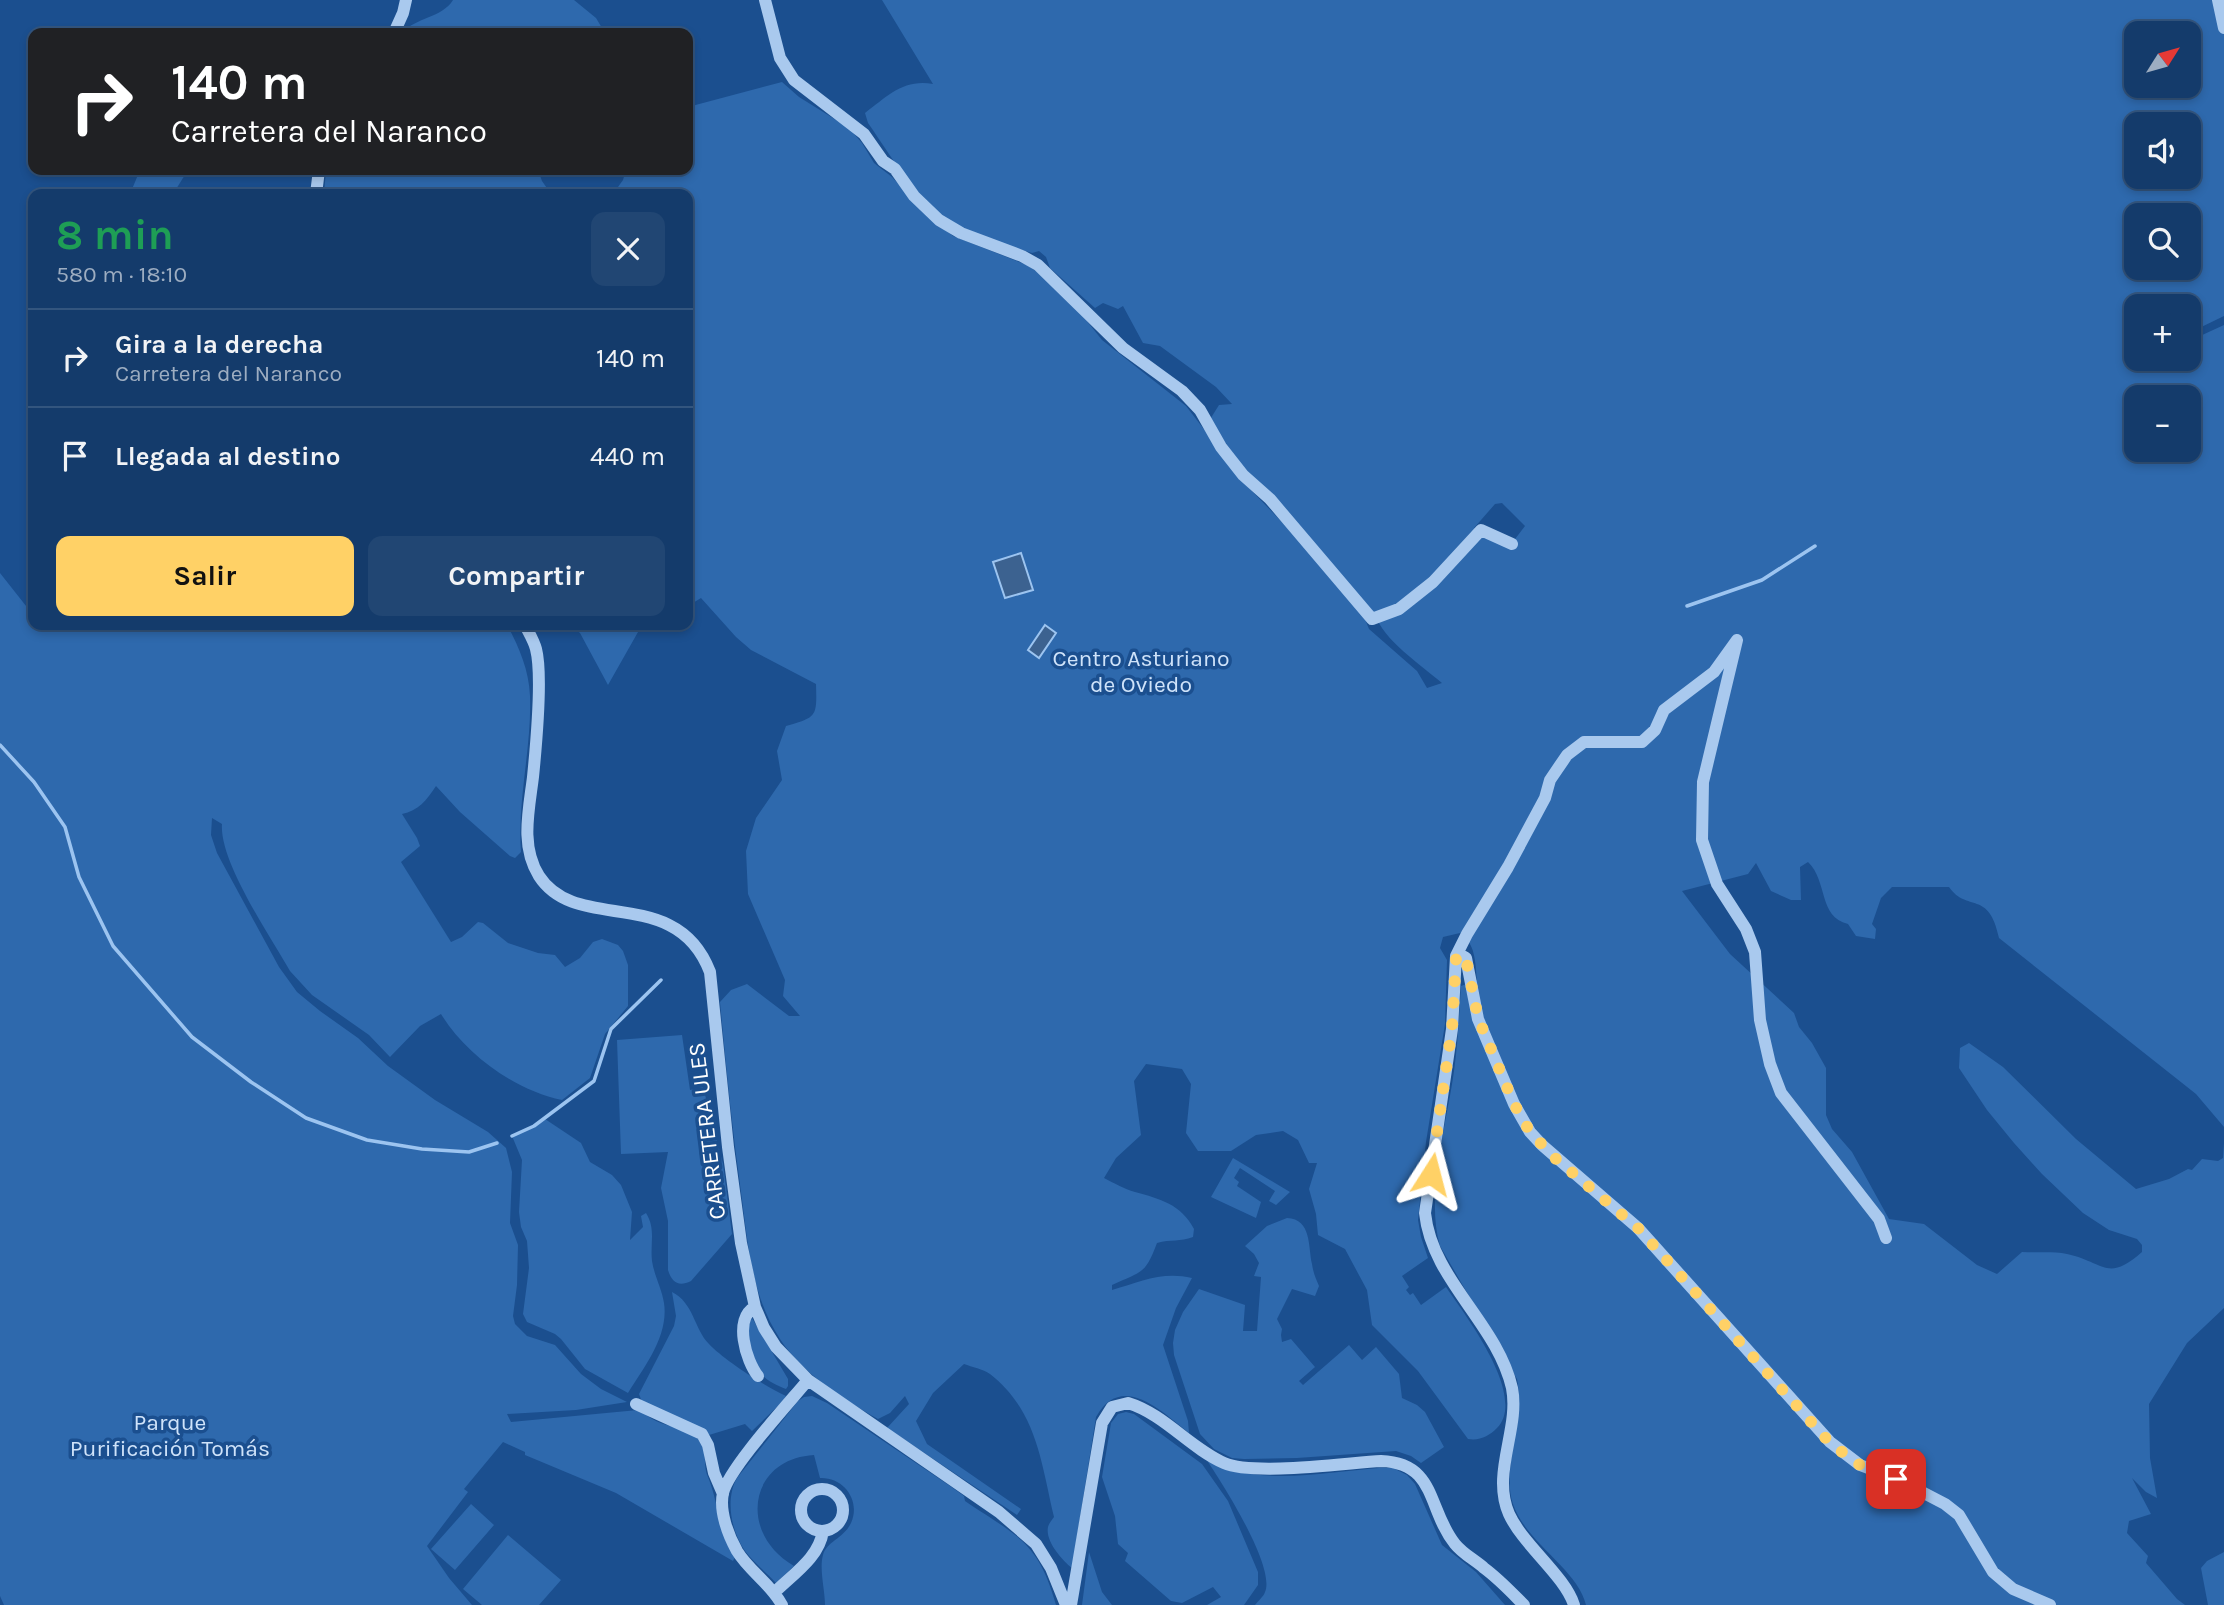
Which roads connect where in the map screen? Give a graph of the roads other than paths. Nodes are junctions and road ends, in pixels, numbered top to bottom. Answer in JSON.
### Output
{"nodes":[{"id":1,"x":406,"y":0,"type":"edge"},
{"id":2,"x":765,"y":0,"type":"edge"},
{"id":3,"x":2218,"y":0,"type":"edge"},
{"id":4,"x":396,"y":28,"type":"edge"},
{"id":5,"x":2224,"y":28,"type":"edge"},
{"id":6,"x":1512,"y":544,"type":"dead end"},
{"id":7,"x":528,"y":630,"type":"edge"},
{"id":8,"x":1459,"y":954,"type":"junction"},
{"id":9,"x":1886,"y":1238,"type":"dead end"},
{"id":10,"x":755,"y":1307,"type":"junction"},
{"id":11,"x":758,"y":1376,"type":"dead end"},
{"id":12,"x":808,"y":1380,"type":"junction"},
{"id":13,"x":636,"y":1405,"type":"dead end"},
{"id":14,"x":723,"y":1494,"type":"junction"},
{"id":15,"x":823,"y":1531,"type":"dead end"},
{"id":16,"x":774,"y":1593,"type":"junction"},
{"id":17,"x":782,"y":1605,"type":"edge"},
{"id":18,"x":1068,"y":1605,"type":"edge"},
{"id":19,"x":1524,"y":1605,"type":"edge"},
{"id":20,"x":1574,"y":1605,"type":"edge"},
{"id":21,"x":2050,"y":1605,"type":"edge"}],
"edges":[{"from":1,"to":4,"type":"street"},
{"from":2,"to":6,"type":"street"},
{"from":3,"to":5,"type":"street"},
{"from":7,"to":10,"type":"street","name":"CARRETERA ULES"},
{"from":8,"to":9,"type":"street"},
{"from":8,"to":20,"type":"street"},
{"from":8,"to":21,"type":"street"},
{"from":10,"to":11,"type":"street"},
{"from":10,"to":12,"type":"street","name":"CARRETERA ULES"},
{"from":12,"to":14,"type":"street"},
{"from":12,"to":18,"type":"street","name":"CARRETERA ULES"},
{"from":13,"to":14,"type":"street"},
{"from":14,"to":16,"type":"street"},
{"from":15,"to":16,"type":"street"},
{"from":16,"to":17,"type":"street"},
{"from":18,"to":19,"type":"street"}]}
